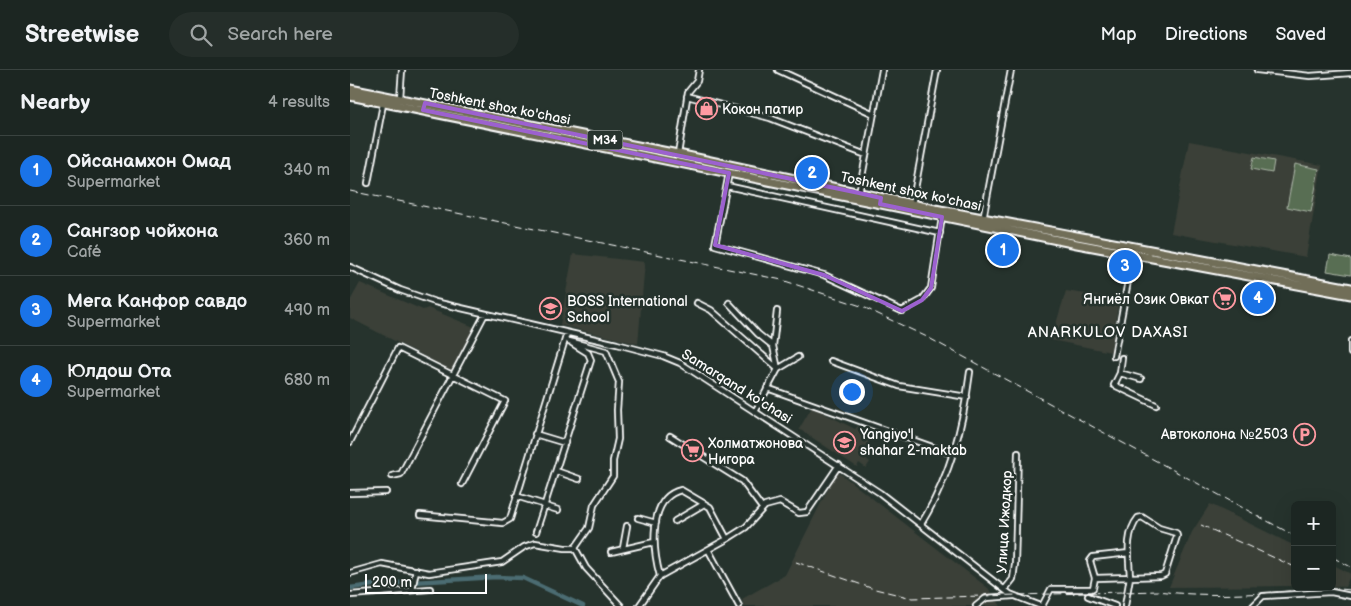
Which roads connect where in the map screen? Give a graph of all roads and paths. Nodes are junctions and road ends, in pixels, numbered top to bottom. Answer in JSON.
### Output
{"nodes":[{"id":1,"x":402,"y":70,"type":"edge"},
{"id":2,"x":699,"y":70,"type":"edge"},
{"id":3,"x":778,"y":70,"type":"edge"},
{"id":4,"x":882,"y":70,"type":"edge"},
{"id":5,"x":937,"y":70,"type":"edge"},
{"id":6,"x":1011,"y":70,"type":"edge"},
{"id":7,"x":1257,"y":70,"type":"edge"},
{"id":8,"x":1316,"y":72,"type":"edge"},
{"id":9,"x":1351,"y":73,"type":"edge"},
{"id":10,"x":350,"y":89,"type":"edge"},
{"id":11,"x":350,"y":96,"type":"edge"},
{"id":12,"x":687,"y":96,"type":"junction"},
{"id":13,"x":400,"y":98,"type":"junction"},
{"id":14,"x":383,"y":104,"type":"junction"},
{"id":15,"x":424,"y":107,"type":"junction"},
{"id":16,"x":874,"y":114,"type":"junction"},
{"id":17,"x":678,"y":154,"type":"junction"},
{"id":18,"x":866,"y":155,"type":"junction"},
{"id":19,"x":729,"y":173,"type":"junction"},
{"id":20,"x":368,"y":183,"type":"dead end"},
{"id":21,"x":727,"y":186,"type":"junction"},
{"id":22,"x":859,"y":193,"type":"junction"},
{"id":23,"x":881,"y":201,"type":"junction"},
{"id":24,"x":912,"y":205,"type":"junction"},
{"id":25,"x":942,"y":217,"type":"junction"},
{"id":26,"x":983,"y":219,"type":"junction"},
{"id":27,"x":940,"y":232,"type":"junction"},
{"id":28,"x":1133,"y":254,"type":"junction"},
{"id":29,"x":350,"y":267,"type":"edge"},
{"id":30,"x":1351,"y":288,"type":"edge"},
{"id":31,"x":1351,"y":295,"type":"edge"},
{"id":32,"x":697,"y":303,"type":"dead end"},
{"id":33,"x":729,"y":303,"type":"dead end"},
{"id":34,"x":776,"y":311,"type":"dead end"},
{"id":35,"x":485,"y":314,"type":"junction"},
{"id":36,"x":568,"y":333,"type":"junction"},
{"id":37,"x":567,"y":341,"type":"junction"},
{"id":38,"x":1351,"y":341,"type":"edge"},
{"id":39,"x":773,"y":346,"type":"junction"},
{"id":40,"x":1351,"y":353,"type":"edge"},
{"id":41,"x":1114,"y":356,"type":"dead end"},
{"id":42,"x":798,"y":358,"type":"dead end"},
{"id":43,"x":1122,"y":358,"type":"dead end"},
{"id":44,"x":831,"y":361,"type":"dead end"},
{"id":45,"x":778,"y":369,"type":"junction"},
{"id":46,"x":970,"y":372,"type":"dead end"},
{"id":47,"x":1120,"y":373,"type":"junction"},
{"id":48,"x":454,"y":377,"type":"junction"},
{"id":49,"x":1141,"y":380,"type":"dead end"},
{"id":50,"x":768,"y":388,"type":"junction"},
{"id":51,"x":967,"y":398,"type":"junction"},
{"id":52,"x":1156,"y":405,"type":"dead end"},
{"id":53,"x":756,"y":410,"type":"junction"},
{"id":54,"x":536,"y":434,"type":"junction"},
{"id":55,"x":670,"y":436,"type":"dead end"},
{"id":56,"x":350,"y":442,"type":"edge"},
{"id":57,"x":565,"y":443,"type":"junction"},
{"id":58,"x":1018,"y":453,"type":"dead end"},
{"id":59,"x":952,"y":454,"type":"junction"},
{"id":60,"x":839,"y":465,"type":"junction"},
{"id":61,"x":556,"y":471,"type":"junction"},
{"id":62,"x":392,"y":476,"type":"dead end"},
{"id":63,"x":580,"y":479,"type":"dead end"},
{"id":64,"x":462,"y":484,"type":"dead end"},
{"id":65,"x":386,"y":492,"type":"dead end"},
{"id":66,"x":350,"y":493,"type":"edge"},
{"id":67,"x":516,"y":496,"type":"junction"},
{"id":68,"x":704,"y":504,"type":"junction"},
{"id":69,"x":545,"y":506,"type":"junction"},
{"id":70,"x":762,"y":508,"type":"junction"},
{"id":71,"x":558,"y":510,"type":"dead end"},
{"id":72,"x":420,"y":515,"type":"dead end"},
{"id":73,"x":638,"y":518,"type":"dead end"},
{"id":74,"x":675,"y":521,"type":"dead end"},
{"id":75,"x":656,"y":523,"type":"junction"},
{"id":76,"x":920,"y":524,"type":"junction"},
{"id":77,"x":627,"y":526,"type":"dead end"},
{"id":78,"x":536,"y":532,"type":"dead end"},
{"id":79,"x":727,"y":539,"type":"junction"},
{"id":80,"x":654,"y":542,"type":"junction"},
{"id":81,"x":575,"y":548,"type":"junction"},
{"id":82,"x":623,"y":548,"type":"junction"},
{"id":83,"x":709,"y":551,"type":"junction"},
{"id":84,"x":611,"y":552,"type":"dead end"},
{"id":85,"x":1129,"y":553,"type":"junction"},
{"id":86,"x":416,"y":570,"type":"junction"},
{"id":87,"x":350,"y":573,"type":"edge"},
{"id":88,"x":660,"y":576,"type":"junction"},
{"id":89,"x":1130,"y":577,"type":"junction"},
{"id":90,"x":1095,"y":578,"type":"junction"},
{"id":91,"x":430,"y":589,"type":"dead end"},
{"id":92,"x":1005,"y":589,"type":"junction"},
{"id":93,"x":412,"y":590,"type":"junction"},
{"id":94,"x":350,"y":595,"type":"edge"},
{"id":95,"x":1017,"y":596,"type":"junction"},
{"id":96,"x":1088,"y":596,"type":"dead end"},
{"id":97,"x":1351,"y":596,"type":"edge"},
{"id":98,"x":621,"y":606,"type":"edge"},
{"id":99,"x":639,"y":606,"type":"edge"},
{"id":100,"x":739,"y":606,"type":"edge"},
{"id":101,"x":976,"y":606,"type":"edge"},
{"id":102,"x":1042,"y":606,"type":"edge"},
{"id":103,"x":1115,"y":606,"type":"edge"},
{"id":104,"x":1125,"y":606,"type":"edge"},
{"id":105,"x":1253,"y":606,"type":"edge"}],
"edges":[{"from":1,"to":13,"type":"street"},
{"from":2,"to":12,"type":"street"},
{"from":3,"to":16,"type":"street"},
{"from":4,"to":16,"type":"street"},
{"from":5,"to":24,"type":"street"},
{"from":6,"to":26,"type":"street"},
{"from":7,"to":8,"type":"street"},
{"from":8,"to":9,"type":"street"},
{"from":10,"to":13,"type":"main road","name":"Toshkent shox ko'chasi","number":"M34"},
{"from":11,"to":14,"type":"main road","name":"Toshkent shox ko'chasi","number":"M34"},
{"from":12,"to":17,"type":"street"},
{"from":12,"to":18,"type":"street"},
{"from":13,"to":15,"type":"main road","name":"Toshkent shox ko'chasi","number":"M34"},
{"from":14,"to":15,"type":"main road","name":"Toshkent shox ko'chasi","number":"M34"},
{"from":14,"to":20,"type":"street"},
{"from":15,"to":17,"type":"main road","name":"Toshkent shox ko'chasi","number":"M34"},
{"from":15,"to":19,"type":"main road","name":"Toshkent shox ko'chasi","number":"M34"},
{"from":16,"to":18,"type":"street"},
{"from":17,"to":22,"type":"main road","name":"Toshkent shox ko'chasi","number":"M34"},
{"from":18,"to":22,"type":"street"},
{"from":19,"to":21,"type":"street"},
{"from":19,"to":23,"type":"main road","name":"Toshkent shox ko'chasi","number":"M34"},
{"from":21,"to":27,"type":"street"},
{"from":21,"to":27,"type":"street"},
{"from":22,"to":23,"type":"main road","name":"Toshkent shox ko'chasi","number":"M34"},
{"from":23,"to":24,"type":"main road","name":"Toshkent shox ko'chasi","number":"M34"},
{"from":23,"to":25,"type":"main road","name":"Toshkent shox ko'chasi","number":"M34"},
{"from":24,"to":26,"type":"main road","name":"Toshkent shox ko'chasi","number":"M34"},
{"from":25,"to":27,"type":"street"},
{"from":25,"to":28,"type":"main road","name":"Toshkent shox ko'chasi","number":"M34"},
{"from":26,"to":30,"type":"main road","name":"Toshkent shox ko'chasi","number":"M34"},
{"from":28,"to":31,"type":"main road","name":"Toshkent shox ko'chasi","number":"M34"},
{"from":28,"to":41,"type":"street"},
{"from":29,"to":35,"type":"street","name":"Samarqand ko'chasi"},
{"from":32,"to":45,"type":"street"},
{"from":33,"to":39,"type":"street"},
{"from":34,"to":39,"type":"street"},
{"from":35,"to":36,"type":"street","name":"Samarqand ko'chasi"},
{"from":35,"to":48,"type":"street"},
{"from":36,"to":37,"type":"street"},
{"from":36,"to":53,"type":"street","name":"Samarqand ko'chasi"},
{"from":37,"to":54,"type":"street"},
{"from":37,"to":57,"type":"street"},
{"from":37,"to":81,"type":"street"},
{"from":38,"to":40,"type":"street"},
{"from":39,"to":45,"type":"street"},
{"from":42,"to":45,"type":"street"},
{"from":43,"to":47,"type":"street"},
{"from":44,"to":51,"type":"street"},
{"from":45,"to":50,"type":"street"},
{"from":46,"to":51,"type":"street"},
{"from":47,"to":49,"type":"street"},
{"from":47,"to":52,"type":"street"},
{"from":48,"to":56,"type":"street"},
{"from":48,"to":62,"type":"street"},
{"from":48,"to":64,"type":"street"},
{"from":50,"to":53,"type":"street"},
{"from":50,"to":59,"type":"street"},
{"from":51,"to":59,"type":"street"},
{"from":53,"to":60,"type":"street","name":"Samarqand ko'chasi"},
{"from":54,"to":57,"type":"street"},
{"from":54,"to":67,"type":"street"},
{"from":55,"to":70,"type":"street"},
{"from":57,"to":61,"type":"street"},
{"from":58,"to":92,"type":"street","name":"Улица Ижодкор"},
{"from":59,"to":76,"type":"street"},
{"from":60,"to":70,"type":"street"},
{"from":60,"to":76,"type":"street","name":"Samarqand ko'chasi"},
{"from":61,"to":63,"type":"street"},
{"from":61,"to":69,"type":"street"},
{"from":65,"to":66,"type":"street"},
{"from":67,"to":69,"type":"street"},
{"from":67,"to":72,"type":"street"},
{"from":68,"to":74,"type":"street"},
{"from":68,"to":75,"type":"street"},
{"from":68,"to":79,"type":"street"},
{"from":69,"to":71,"type":"street"},
{"from":69,"to":78,"type":"street"},
{"from":70,"to":79,"type":"street"},
{"from":73,"to":75,"type":"street"},
{"from":75,"to":80,"type":"street"},
{"from":76,"to":92,"type":"street","name":"Samarqand ko'chasi"},
{"from":77,"to":82,"type":"street"},
{"from":79,"to":83,"type":"street"},
{"from":80,"to":82,"type":"street"},
{"from":80,"to":88,"type":"street"},
{"from":81,"to":86,"type":"street"},
{"from":81,"to":98,"type":"street"},
{"from":82,"to":84,"type":"street"},
{"from":83,"to":88,"type":"street"},
{"from":83,"to":100,"type":"street"},
{"from":85,"to":89,"type":"street"},
{"from":85,"to":89,"type":"street"},
{"from":85,"to":90,"type":"street"},
{"from":86,"to":87,"type":"street"},
{"from":86,"to":93,"type":"street"},
{"from":88,"to":99,"type":"street"},
{"from":89,"to":90,"type":"street"},
{"from":89,"to":104,"type":"street"},
{"from":90,"to":102,"type":"street"},
{"from":91,"to":93,"type":"street"},
{"from":92,"to":95,"type":"street","name":"Samarqand ko'chasi"},
{"from":93,"to":94,"type":"street"},
{"from":95,"to":101,"type":"street"},
{"from":95,"to":102,"type":"street","name":"Samarqand ko'chasi"},
{"from":96,"to":103,"type":"street"},
{"from":97,"to":105,"type":"street"}]}
